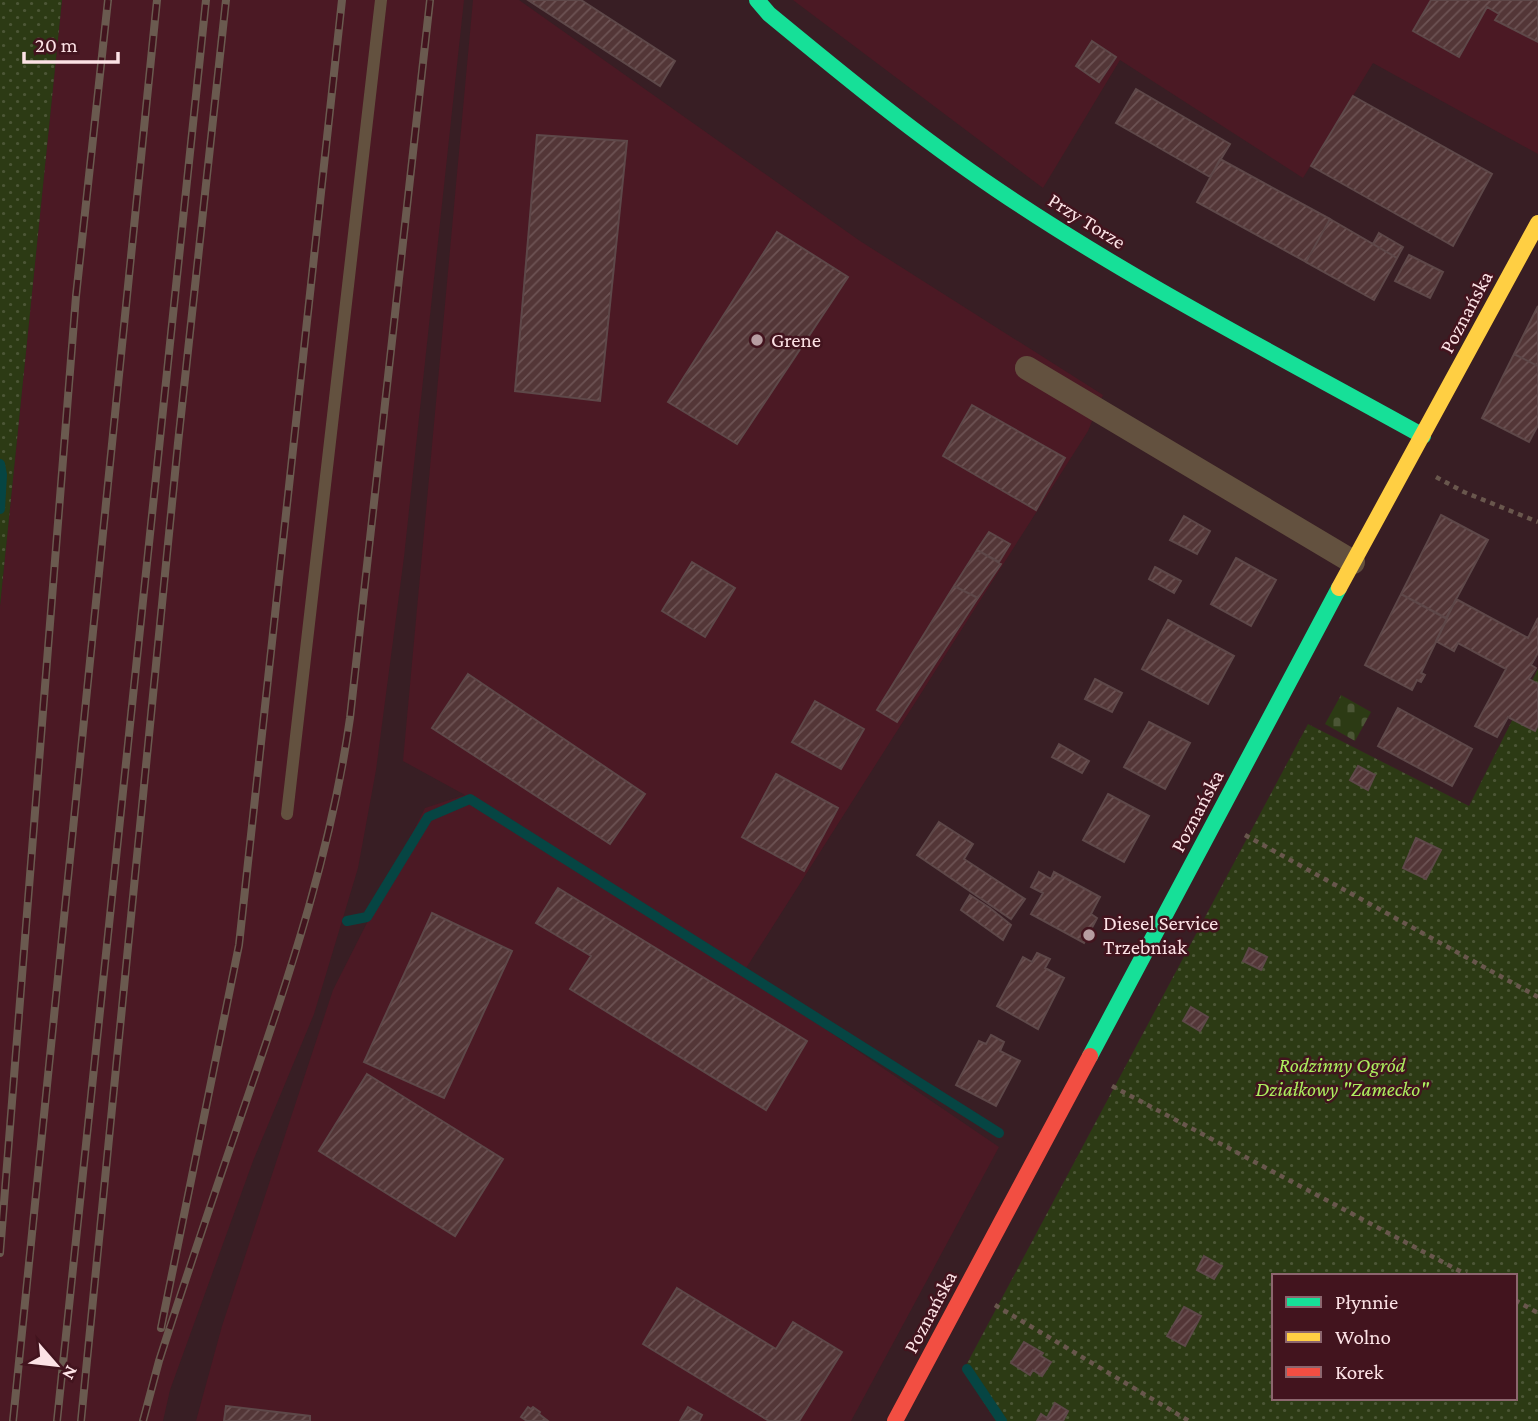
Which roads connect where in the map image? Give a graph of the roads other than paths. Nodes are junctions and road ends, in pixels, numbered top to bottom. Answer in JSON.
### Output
{"nodes":[{"id":1,"x":381,"y":0,"type":"edge"},
{"id":2,"x":757,"y":0,"type":"edge"},
{"id":3,"x":1538,"y":223,"type":"edge"},
{"id":4,"x":1027,"y":368,"type":"dead end"},
{"id":5,"x":1423,"y":436,"type":"junction"},
{"id":6,"x":1353,"y":562,"type":"junction"},
{"id":7,"x":287,"y":814,"type":"dead end"},
{"id":8,"x":895,"y":1421,"type":"edge"}],
"edges":[{"from":1,"to":7,"type":"lane"},
{"from":2,"to":5,"type":"street","name":"Przy Torze"},
{"from":3,"to":5,"type":"street","name":"Poznańska"},
{"from":4,"to":6,"type":"street"},
{"from":5,"to":6,"type":"street","name":"Poznańska"},
{"from":6,"to":8,"type":"street","name":"Poznańska"}]}
